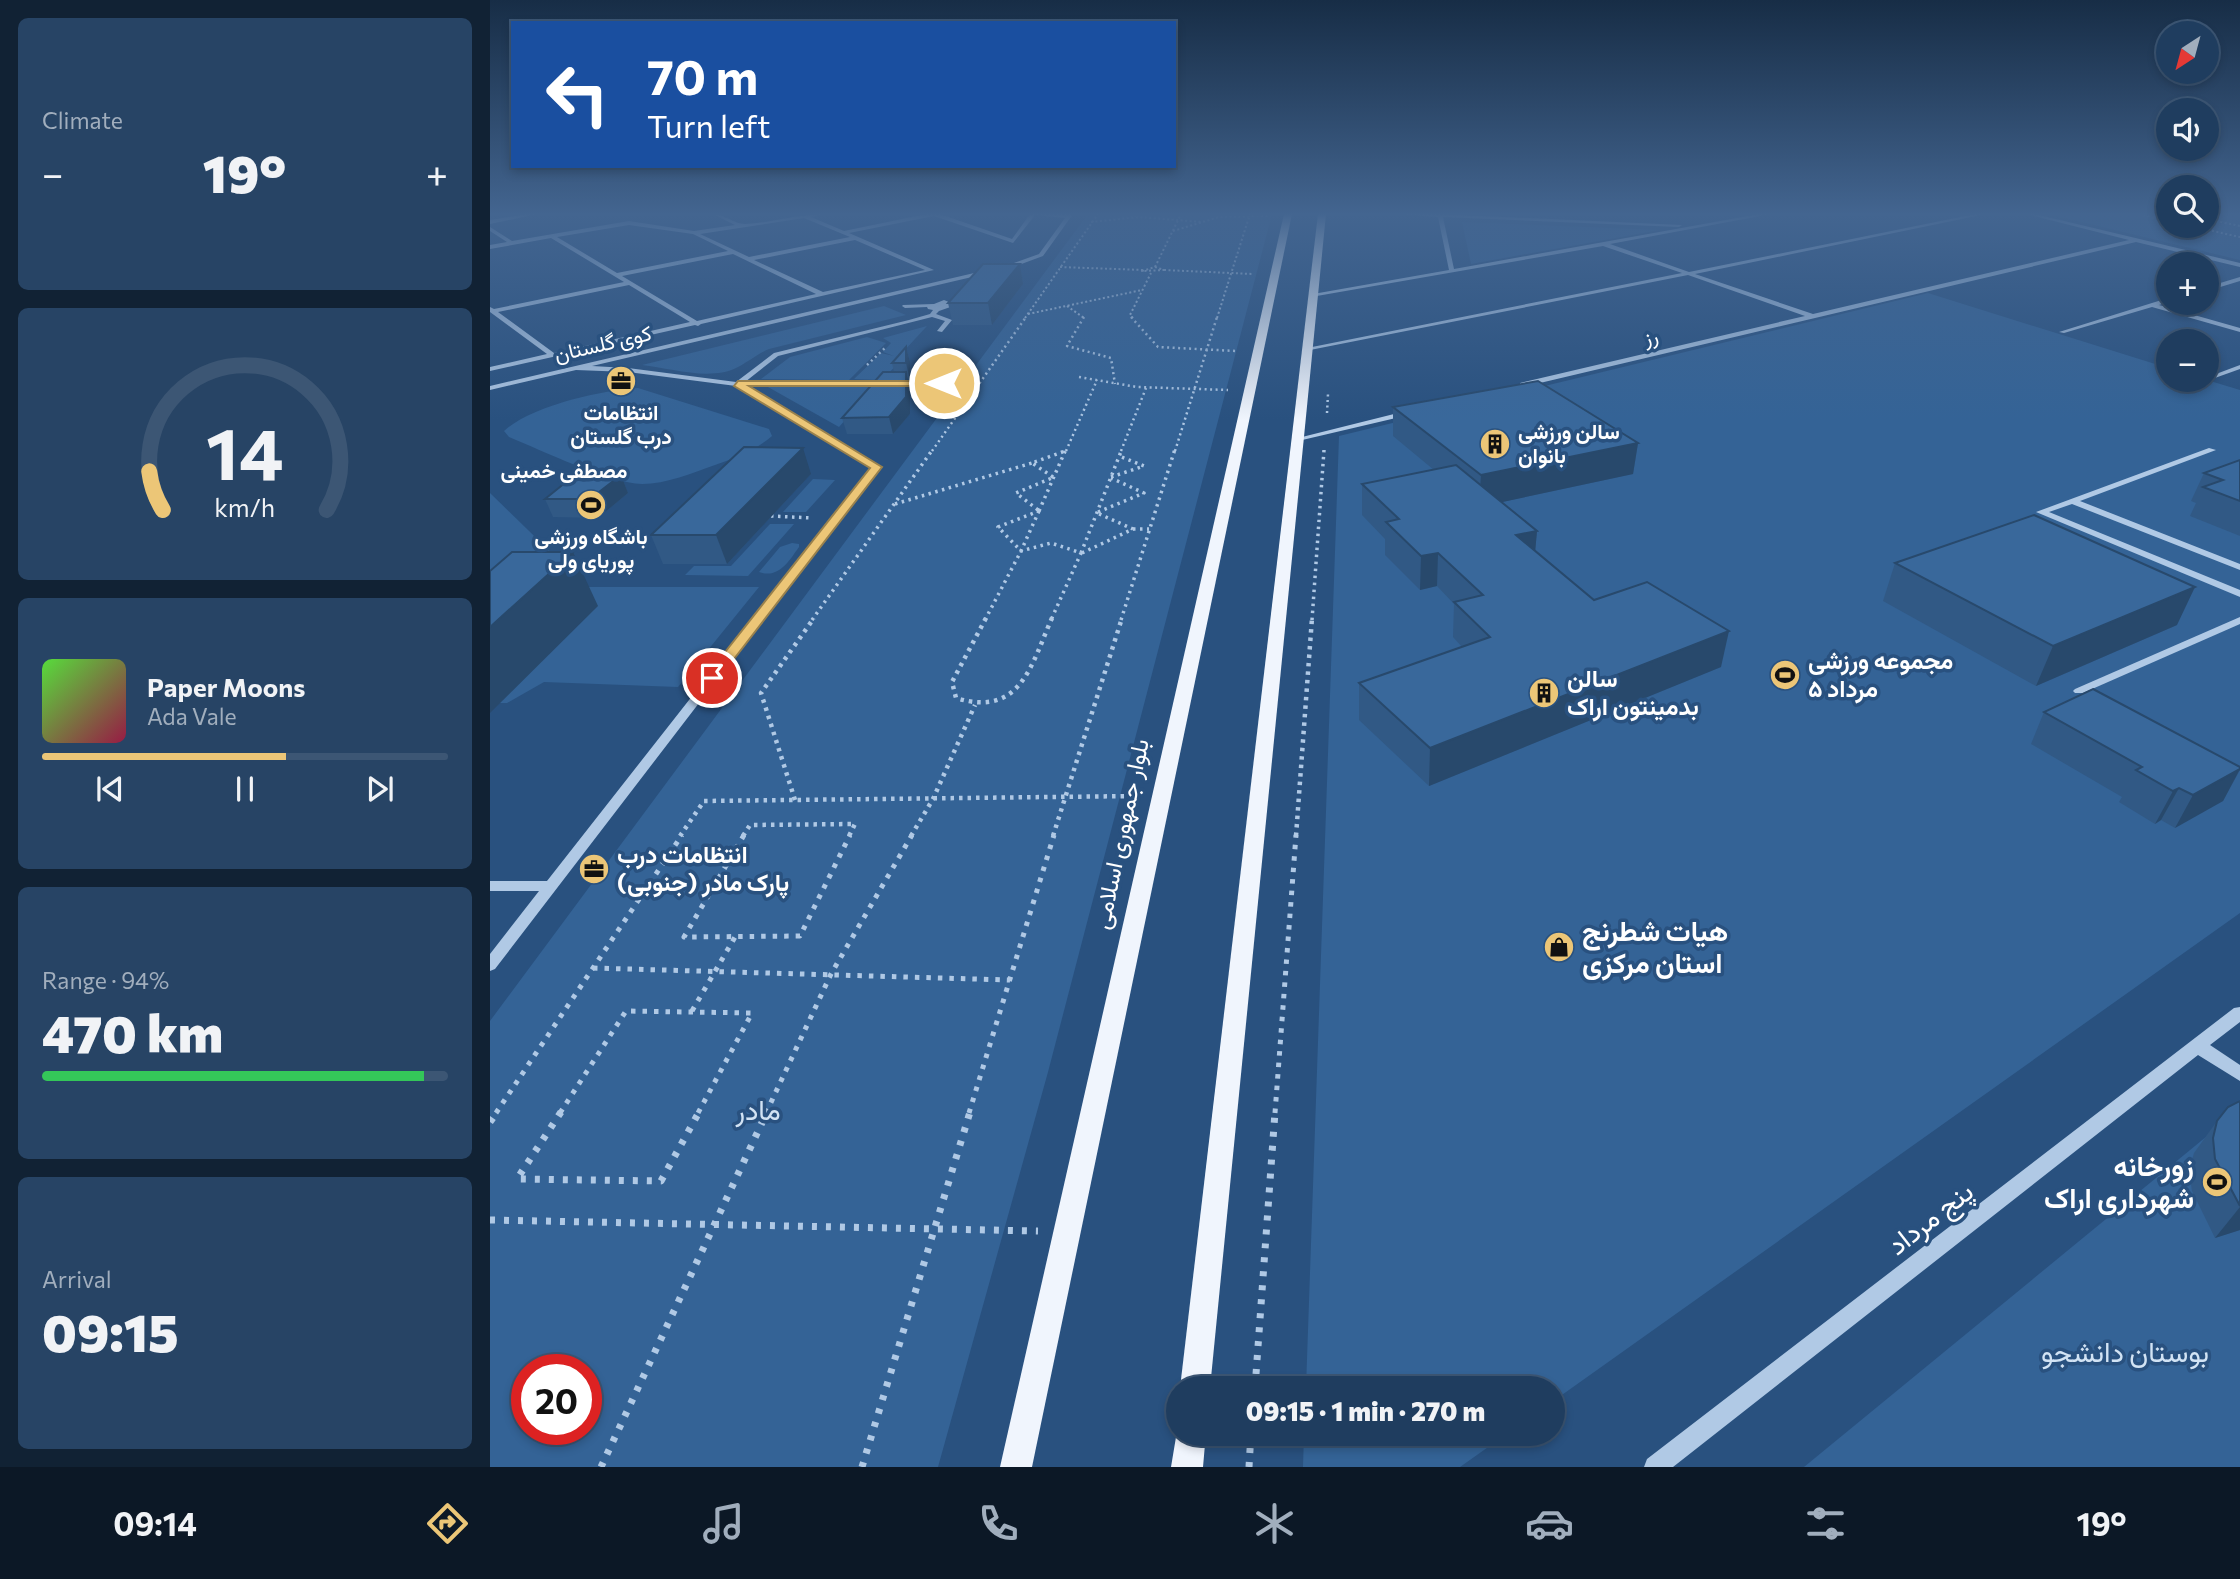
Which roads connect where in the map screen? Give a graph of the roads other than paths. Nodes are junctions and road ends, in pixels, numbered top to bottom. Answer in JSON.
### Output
{"nodes":[{"id":1,"x":796,"y":282,"type":"edge"},
{"id":2,"x":877,"y":282,"type":"edge"},
{"id":3,"x":941,"y":282,"type":"edge"},
{"id":4,"x":1273,"y":282,"type":"edge"},
{"id":5,"x":1314,"y":282,"type":"edge"},
{"id":6,"x":1388,"y":282,"type":"edge"},
{"id":7,"x":1645,"y":282,"type":"edge"},
{"id":8,"x":1712,"y":282,"type":"edge"},
{"id":9,"x":1957,"y":282,"type":"edge"},
{"id":10,"x":631,"y":283,"type":"joint"},
{"id":11,"x":823,"y":295,"type":"junction"},
{"id":12,"x":1313,"y":296,"type":"junction"},
{"id":13,"x":960,"y":300,"type":"edge"},
{"id":14,"x":2156,"y":304,"type":"edge"},
{"id":15,"x":2152,"y":305,"type":"junction"},
{"id":16,"x":905,"y":306,"type":"dead end"},
{"id":17,"x":491,"y":310,"type":"edge"},
{"id":18,"x":933,"y":310,"type":"junction"},
{"id":19,"x":1812,"y":317,"type":"junction"},
{"id":20,"x":697,"y":323,"type":"junction"},
{"id":21,"x":2240,"y":330,"type":"edge"},
{"id":22,"x":940,"y":331,"type":"dead end"},
{"id":23,"x":2062,"y":332,"type":"dead end"},
{"id":24,"x":716,"y":335,"type":"junction"},
{"id":25,"x":1307,"y":350,"type":"junction"},
{"id":26,"x":553,"y":355,"type":"junction"},
{"id":27,"x":2240,"y":367,"type":"edge"},
{"id":28,"x":577,"y":368,"type":"junction"},
{"id":29,"x":490,"y":369,"type":"edge"},
{"id":30,"x":2219,"y":374,"type":"edge"},
{"id":31,"x":944,"y":383,"type":"dead end"},
{"id":32,"x":738,"y":384,"type":"junction"},
{"id":33,"x":1515,"y":387,"type":"edge"},
{"id":34,"x":490,"y":388,"type":"edge"},
{"id":35,"x":1420,"y":410,"type":"edge"},
{"id":36,"x":1298,"y":439,"type":"junction"},
{"id":37,"x":2212,"y":450,"type":"dead end"},
{"id":38,"x":2072,"y":501,"type":"junction"},
{"id":39,"x":2240,"y":567,"type":"edge"},
{"id":40,"x":2240,"y":594,"type":"edge"},
{"id":41,"x":2240,"y":620,"type":"edge"},
{"id":42,"x":2079,"y":691,"type":"dead end"},
{"id":43,"x":490,"y":886,"type":"edge"},
{"id":44,"x":551,"y":886,"type":"junction"},
{"id":45,"x":490,"y":965,"type":"edge"},
{"id":46,"x":2240,"y":1013,"type":"edge"},
{"id":47,"x":2198,"y":1046,"type":"junction"},
{"id":48,"x":2240,"y":1074,"type":"edge"},
{"id":49,"x":1196,"y":1376,"type":"edge"},
{"id":50,"x":1189,"y":1446,"type":"edge"},
{"id":51,"x":1016,"y":1467,"type":"edge"},
{"id":52,"x":1187,"y":1467,"type":"edge"},
{"id":53,"x":1654,"y":1467,"type":"edge"}],
"edges":[{"from":1,"to":11,"type":"street"},
{"from":2,"to":11,"type":"street"},
{"from":3,"to":24,"type":"street","name":"کوی گلستان"},
{"from":4,"to":51,"type":"main road","name":"بلوار جمهوری اسلامی"},
{"from":5,"to":12,"type":"main road"},
{"from":6,"to":12,"type":"street"},
{"from":7,"to":25,"type":"street"},
{"from":8,"to":19,"type":"street"},
{"from":9,"to":19,"type":"street","name":"رز"},
{"from":10,"to":17,"type":"street"},
{"from":10,"to":20,"type":"street"},
{"from":11,"to":20,"type":"street"},
{"from":12,"to":25,"type":"main road"},
{"from":13,"to":18,"type":"street"},
{"from":14,"to":15,"type":"street"},
{"from":15,"to":21,"type":"street"},
{"from":15,"to":23,"type":"street"},
{"from":16,"to":18,"type":"street"},
{"from":17,"to":26,"type":"street"},
{"from":18,"to":22,"type":"street"},
{"from":18,"to":32,"type":"street"},
{"from":19,"to":33,"type":"street","name":"رز"},
{"from":20,"to":24,"type":"street"},
{"from":20,"to":26,"type":"street"},
{"from":24,"to":28,"type":"street","name":"کوی گلستان"},
{"from":25,"to":36,"type":"main road"},
{"from":26,"to":29,"type":"street"},
{"from":27,"to":30,"type":"street"},
{"from":28,"to":32,"type":"lane"},
{"from":28,"to":34,"type":"street","name":"کوی گلستان"},
{"from":31,"to":32,"type":"street"},
{"from":32,"to":44,"type":"lane"},
{"from":35,"to":36,"type":"street"},
{"from":36,"to":49,"type":"main road"},
{"from":37,"to":38,"type":"street"},
{"from":38,"to":39,"type":"street"},
{"from":38,"to":40,"type":"street"},
{"from":41,"to":42,"type":"street"},
{"from":43,"to":44,"type":"street"},
{"from":44,"to":45,"type":"street"},
{"from":46,"to":47,"type":"street","name":"پنج مرداد"},
{"from":47,"to":48,"type":"lane"},
{"from":47,"to":53,"type":"street","name":"پنج مرداد"},
{"from":50,"to":52,"type":"main road"}]}
